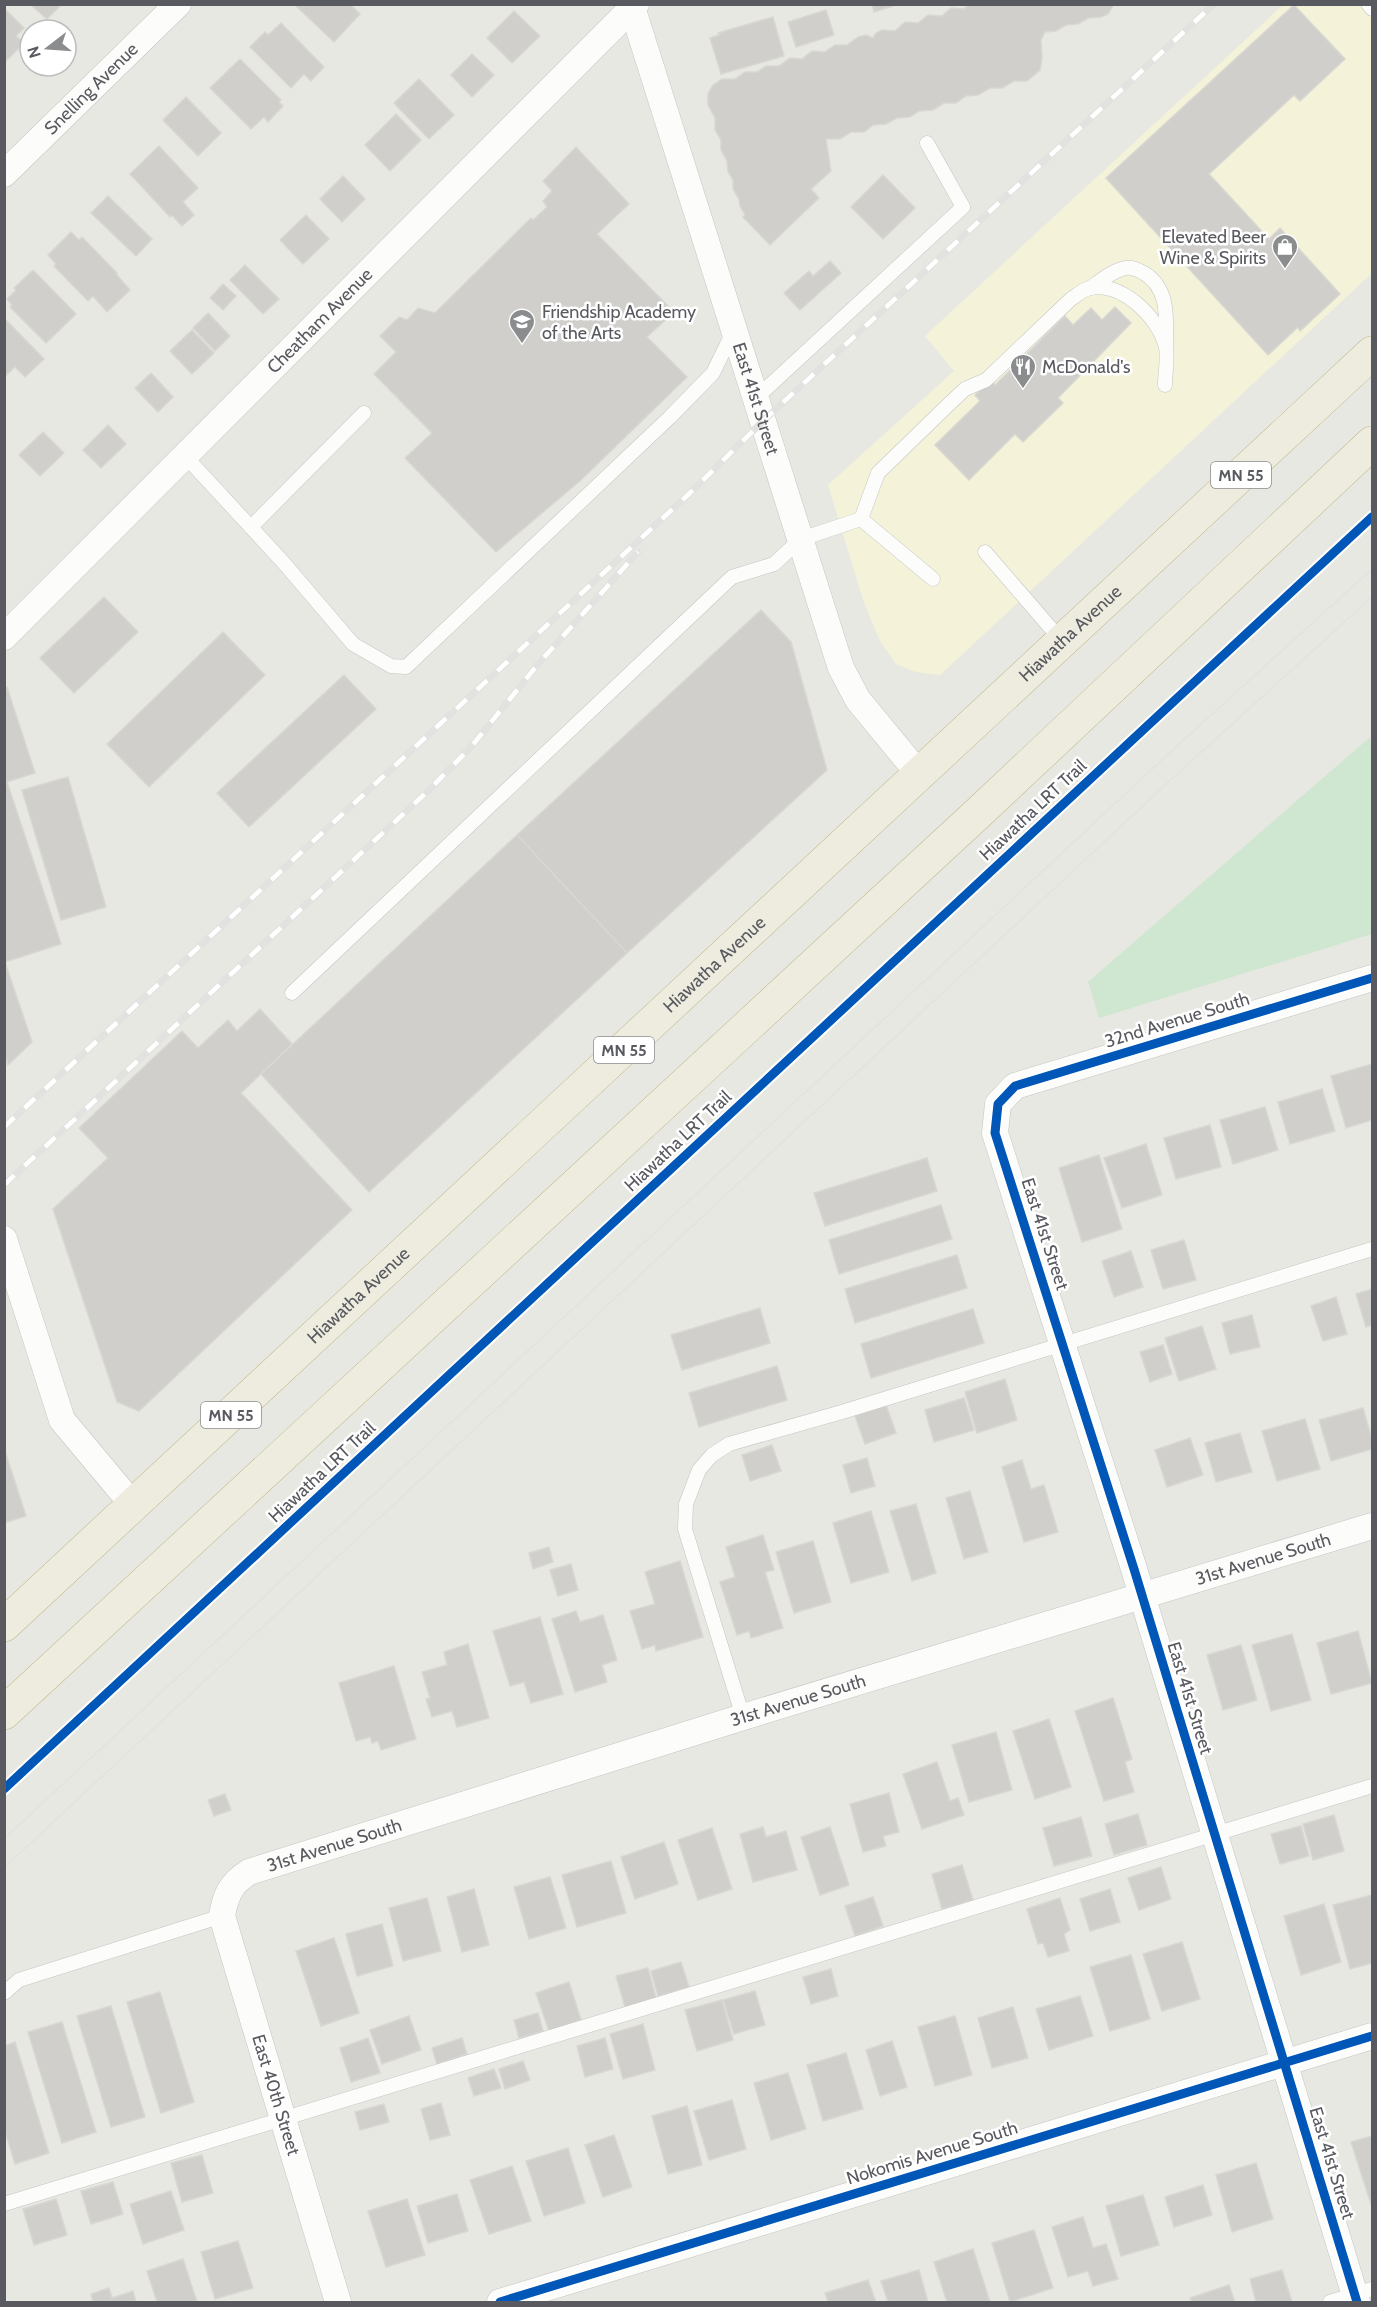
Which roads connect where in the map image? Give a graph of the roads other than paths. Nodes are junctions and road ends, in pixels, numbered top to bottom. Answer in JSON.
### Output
{"nodes":[{"id":1,"x":178,"y":4,"type":"edge"},
{"id":2,"x":1368,"y":4,"type":"edge"},
{"id":3,"x":633,"y":6,"type":"edge"},
{"id":4,"x":1372,"y":9,"type":"edge"},
{"id":5,"x":927,"y":143,"type":"dead end"},
{"id":6,"x":4,"y":174,"type":"edge"},
{"id":7,"x":1087,"y":289,"type":"junction"},
{"id":8,"x":734,"y":331,"type":"junction"},
{"id":9,"x":1166,"y":347,"type":"junction"},
{"id":10,"x":1372,"y":353,"type":"edge"},
{"id":11,"x":1165,"y":385,"type":"dead end"},
{"id":12,"x":756,"y":398,"type":"junction"},
{"id":13,"x":364,"y":413,"type":"dead end"},
{"id":14,"x":1372,"y":443,"type":"edge"},
{"id":15,"x":186,"y":457,"type":"junction"},
{"id":16,"x":861,"y":519,"type":"junction"},
{"id":17,"x":251,"y":527,"type":"junction"},
{"id":18,"x":801,"y":539,"type":"junction"},
{"id":19,"x":985,"y":552,"type":"dead end"},
{"id":20,"x":933,"y":579,"type":"dead end"},
{"id":21,"x":4,"y":637,"type":"edge"},
{"id":22,"x":1062,"y":641,"type":"junction"},
{"id":23,"x":919,"y":774,"type":"junction"},
{"id":24,"x":1372,"y":978,"type":"edge"},
{"id":25,"x":292,"y":993,"type":"dead end"},
{"id":26,"x":998,"y":1104,"type":"joint"},
{"id":27,"x":4,"y":1239,"type":"edge"},
{"id":28,"x":1372,"y":1249,"type":"edge"},
{"id":29,"x":1063,"y":1345,"type":"junction"},
{"id":30,"x":133,"y":1505,"type":"junction"},
{"id":31,"x":1372,"y":1526,"type":"edge"},
{"id":32,"x":1142,"y":1596,"type":"junction"},
{"id":33,"x":4,"y":1625,"type":"edge"},
{"id":34,"x":4,"y":1713,"type":"edge"},
{"id":35,"x":742,"y":1717,"type":"junction"},
{"id":36,"x":1372,"y":1786,"type":"edge"},
{"id":37,"x":1214,"y":1834,"type":"junction"},
{"id":38,"x":222,"y":1916,"type":"junction"},
{"id":39,"x":4,"y":1993,"type":"edge"},
{"id":40,"x":1372,"y":2036,"type":"edge"},
{"id":41,"x":1285,"y":2063,"type":"junction"},
{"id":42,"x":284,"y":2120,"type":"junction"},
{"id":43,"x":4,"y":2204,"type":"edge"},
{"id":44,"x":1361,"y":2296,"type":"edge"},
{"id":45,"x":338,"y":2302,"type":"edge"},
{"id":46,"x":500,"y":2302,"type":"edge"},
{"id":47,"x":1330,"y":2302,"type":"edge"}],
"edges":[{"from":1,"to":6,"type":"street","name":"Snelling Avenue"},
{"from":2,"to":4,"type":"lane"},
{"from":3,"to":8,"type":"street","name":"East 41st Street"},
{"from":3,"to":15,"type":"street","name":"Cheatham Avenue"},
{"from":5,"to":12,"type":"lane"},
{"from":7,"to":9,"type":"lane"},
{"from":7,"to":9,"type":"lane"},
{"from":7,"to":16,"type":"lane"},
{"from":8,"to":12,"type":"street","name":"East 41st Street"},
{"from":8,"to":17,"type":"lane"},
{"from":9,"to":11,"type":"lane"},
{"from":10,"to":22,"type":"highway","name":"Hiawatha Avenue","number":"MN 55"},
{"from":12,"to":18,"type":"street","name":"East 41st Street"},
{"from":13,"to":17,"type":"lane"},
{"from":14,"to":34,"type":"highway"},
{"from":15,"to":17,"type":"lane"},
{"from":15,"to":21,"type":"street","name":"Cheatham Avenue"},
{"from":16,"to":18,"type":"lane"},
{"from":16,"to":20,"type":"lane"},
{"from":18,"to":23,"type":"street","name":"East 41st Street"},
{"from":18,"to":25,"type":"lane"},
{"from":19,"to":22,"type":"lane"},
{"from":22,"to":23,"type":"highway","name":"Hiawatha Avenue","number":"MN 55"},
{"from":23,"to":30,"type":"highway","name":"Hiawatha Avenue","number":"MN 55"},
{"from":24,"to":26,"type":"street","name":"32nd Avenue South"},
{"from":26,"to":29,"type":"street","name":"East 41st Street"},
{"from":27,"to":30,"type":"street"},
{"from":28,"to":29,"type":"lane"},
{"from":29,"to":32,"type":"street","name":"East 41st Street"},
{"from":29,"to":35,"type":"lane"},
{"from":30,"to":33,"type":"highway","name":"Hiawatha Avenue","number":"MN 55"},
{"from":31,"to":32,"type":"street","name":"31st Avenue South"},
{"from":32,"to":35,"type":"street","name":"31st Avenue South"},
{"from":32,"to":37,"type":"street","name":"East 41st Street"},
{"from":35,"to":38,"type":"street","name":"31st Avenue South"},
{"from":36,"to":37,"type":"lane"},
{"from":37,"to":41,"type":"street","name":"East 41st Street"},
{"from":37,"to":42,"type":"lane"},
{"from":38,"to":39,"type":"lane"},
{"from":38,"to":42,"type":"street","name":"East 40th Street"},
{"from":40,"to":41,"type":"street","name":"Nokomis Avenue South"},
{"from":41,"to":44,"type":"street","name":"East 41st Street"},
{"from":41,"to":46,"type":"street","name":"Nokomis Avenue South"},
{"from":42,"to":43,"type":"lane"},
{"from":42,"to":45,"type":"street","name":"East 40th Street"},
{"from":44,"to":47,"type":"lane"}]}
